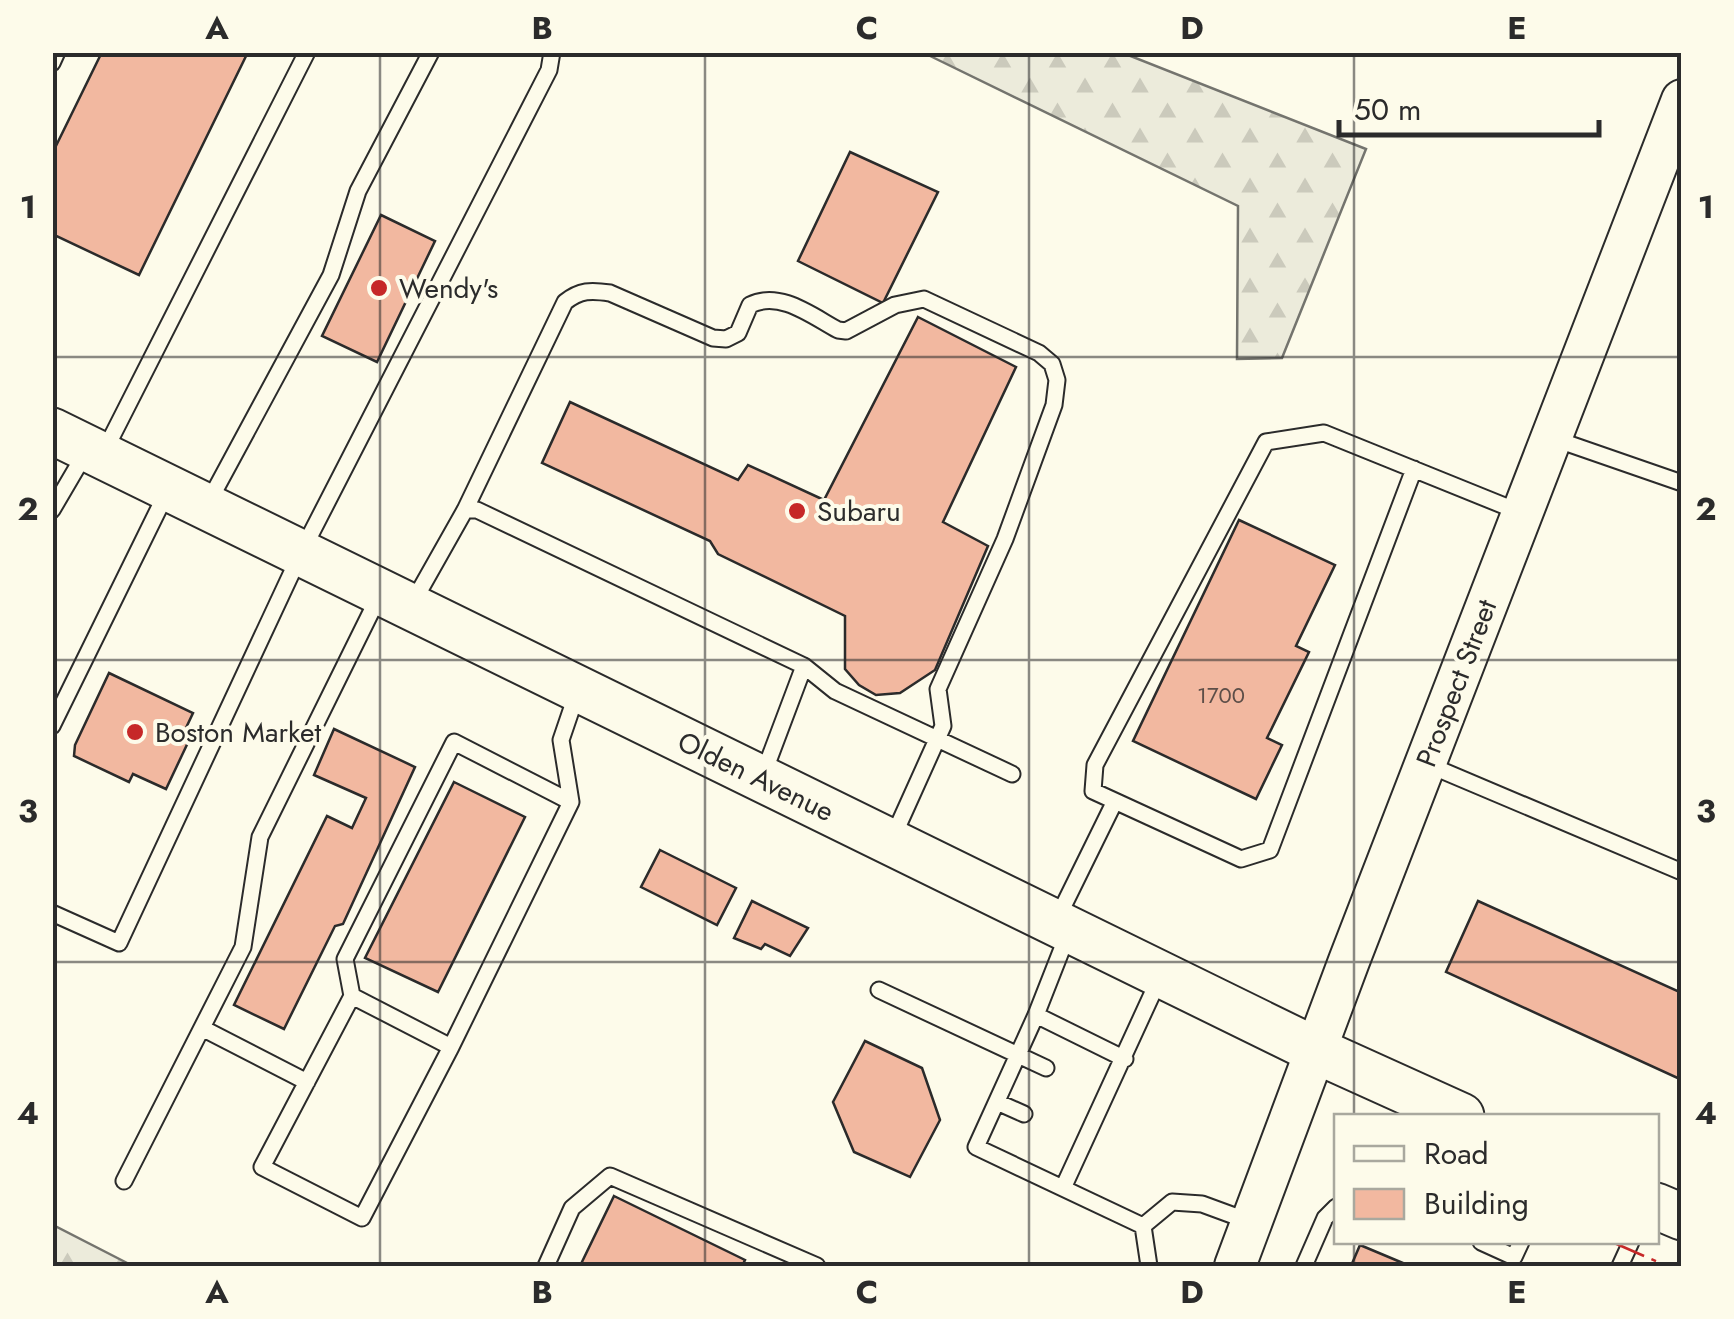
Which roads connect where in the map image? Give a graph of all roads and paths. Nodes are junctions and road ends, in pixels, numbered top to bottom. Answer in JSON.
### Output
{"nodes":[{"id":1,"x":57,"y":52,"type":"edge"},
{"id":2,"x":307,"y":52,"type":"edge"},
{"id":3,"x":432,"y":52,"type":"edge"},
{"id":4,"x":552,"y":52,"type":"edge"},
{"id":5,"x":52,"y":63,"type":"edge"},
{"id":6,"x":1682,"y":100,"type":"edge"},
{"id":7,"x":1551,"y":437,"type":"junction"},
{"id":8,"x":81,"y":446,"type":"edge"},
{"id":9,"x":1414,"y":469,"type":"junction"},
{"id":10,"x":1682,"y":483,"type":"edge"},
{"id":11,"x":187,"y":498,"type":"junction"},
{"id":12,"x":52,"y":510,"type":"edge"},
{"id":13,"x":465,"y":510,"type":"junction"},
{"id":14,"x":1522,"y":513,"type":"junction"},
{"id":15,"x":300,"y":555,"type":"junction"},
{"id":16,"x":396,"y":600,"type":"junction"},
{"id":17,"x":804,"y":666,"type":"junction"},
{"id":18,"x":579,"y":690,"type":"junction"},
{"id":19,"x":52,"y":726,"type":"edge"},
{"id":20,"x":936,"y":739,"type":"junction"},
{"id":21,"x":1426,"y":763,"type":"junction"},
{"id":22,"x":1012,"y":774,"type":"dead end"},
{"id":23,"x":761,"y":779,"type":"junction"},
{"id":24,"x":571,"y":802,"type":"junction"},
{"id":25,"x":1114,"y":804,"type":"junction"},
{"id":26,"x":890,"y":842,"type":"junction"},
{"id":27,"x":1682,"y":872,"type":"edge"},
{"id":28,"x":52,"y":913,"type":"edge"},
{"id":29,"x":1062,"y":926,"type":"junction"},
{"id":30,"x":1161,"y":973,"type":"junction"},
{"id":31,"x":879,"y":990,"type":"dead end"},
{"id":32,"x":352,"y":996,"type":"junction"},
{"id":33,"x":1036,"y":1016,"type":"junction"},
{"id":34,"x":202,"y":1028,"type":"junction"},
{"id":35,"x":451,"y":1047,"type":"junction"},
{"id":36,"x":1315,"y":1050,"type":"junction"},
{"id":37,"x":1018,"y":1055,"type":"junction"},
{"id":38,"x":1124,"y":1059,"type":"junction"},
{"id":39,"x":1046,"y":1068,"type":"dead end"},
{"id":40,"x":307,"y":1082,"type":"junction"},
{"id":41,"x":997,"y":1102,"type":"junction"},
{"id":42,"x":1024,"y":1114,"type":"dead end"},
{"id":43,"x":1456,"y":1114,"type":"edge"},
{"id":44,"x":124,"y":1181,"type":"dead end"},
{"id":45,"x":1063,"y":1188,"type":"junction"},
{"id":46,"x":1334,"y":1209,"type":"edge"},
{"id":47,"x":1251,"y":1222,"type":"junction"},
{"id":48,"x":1143,"y":1226,"type":"junction"},
{"id":49,"x":1485,"y":1244,"type":"edge"},
{"id":50,"x":1520,"y":1244,"type":"edge"},
{"id":51,"x":546,"y":1266,"type":"edge"},
{"id":52,"x":817,"y":1266,"type":"edge"},
{"id":53,"x":1149,"y":1266,"type":"edge"},
{"id":54,"x":1235,"y":1266,"type":"edge"},
{"id":55,"x":1304,"y":1266,"type":"edge"}],
"edges":[{"from":1,"to":5,"type":"lane"},
{"from":2,"to":8,"type":"lane"},
{"from":3,"to":11,"type":"lane"},
{"from":4,"to":15,"type":"lane"},
{"from":6,"to":7,"type":"street","name":"Prospect Street"},
{"from":7,"to":10,"type":"lane"},
{"from":7,"to":14,"type":"street","name":"Prospect Street"},
{"from":8,"to":11,"type":"main road","name":"Olden Avenue"},
{"from":8,"to":12,"type":"lane"},
{"from":9,"to":14,"type":"lane"},
{"from":9,"to":25,"type":"lane"},
{"from":9,"to":25,"type":"lane"},
{"from":11,"to":15,"type":"main road","name":"Olden Avenue"},
{"from":11,"to":19,"type":"lane"},
{"from":13,"to":16,"type":"lane"},
{"from":13,"to":17,"type":"lane"},
{"from":13,"to":20,"type":"lane"},
{"from":14,"to":21,"type":"street","name":"Prospect Street"},
{"from":15,"to":16,"type":"main road","name":"Olden Avenue"},
{"from":15,"to":28,"type":"lane"},
{"from":16,"to":18,"type":"main road","name":"Olden Avenue"},
{"from":16,"to":34,"type":"lane"},
{"from":17,"to":20,"type":"lane"},
{"from":17,"to":23,"type":"lane"},
{"from":18,"to":23,"type":"main road","name":"Olden Avenue"},
{"from":18,"to":24,"type":"lane"},
{"from":20,"to":22,"type":"lane"},
{"from":20,"to":26,"type":"lane"},
{"from":21,"to":27,"type":"lane"},
{"from":21,"to":36,"type":"street","name":"Prospect Street"},
{"from":23,"to":26,"type":"main road","name":"Olden Avenue"},
{"from":24,"to":32,"type":"lane"},
{"from":24,"to":35,"type":"lane"},
{"from":25,"to":29,"type":"lane"},
{"from":26,"to":29,"type":"main road","name":"Olden Avenue"},
{"from":29,"to":30,"type":"main road","name":"Olden Avenue"},
{"from":29,"to":33,"type":"lane"},
{"from":30,"to":36,"type":"main road","name":"Olden Avenue"},
{"from":30,"to":38,"type":"lane"},
{"from":31,"to":37,"type":"lane"},
{"from":32,"to":35,"type":"lane"},
{"from":32,"to":40,"type":"lane"},
{"from":33,"to":37,"type":"lane"},
{"from":33,"to":38,"type":"lane"},
{"from":34,"to":40,"type":"lane"},
{"from":34,"to":44,"type":"lane"},
{"from":35,"to":40,"type":"lane"},
{"from":36,"to":43,"type":"main road","name":"Olden Avenue"},
{"from":36,"to":47,"type":"street","name":"Prospect Street"},
{"from":37,"to":39,"type":"lane"},
{"from":37,"to":41,"type":"lane"},
{"from":38,"to":45,"type":"lane"},
{"from":41,"to":42,"type":"lane"},
{"from":41,"to":45,"type":"lane"},
{"from":45,"to":48,"type":"lane"},
{"from":46,"to":55,"type":"lane"},
{"from":47,"to":48,"type":"lane"},
{"from":47,"to":54,"type":"street","name":"Prospect Street"},
{"from":48,"to":53,"type":"lane"},
{"from":49,"to":50,"type":"lane"},
{"from":51,"to":52,"type":"lane"}]}
